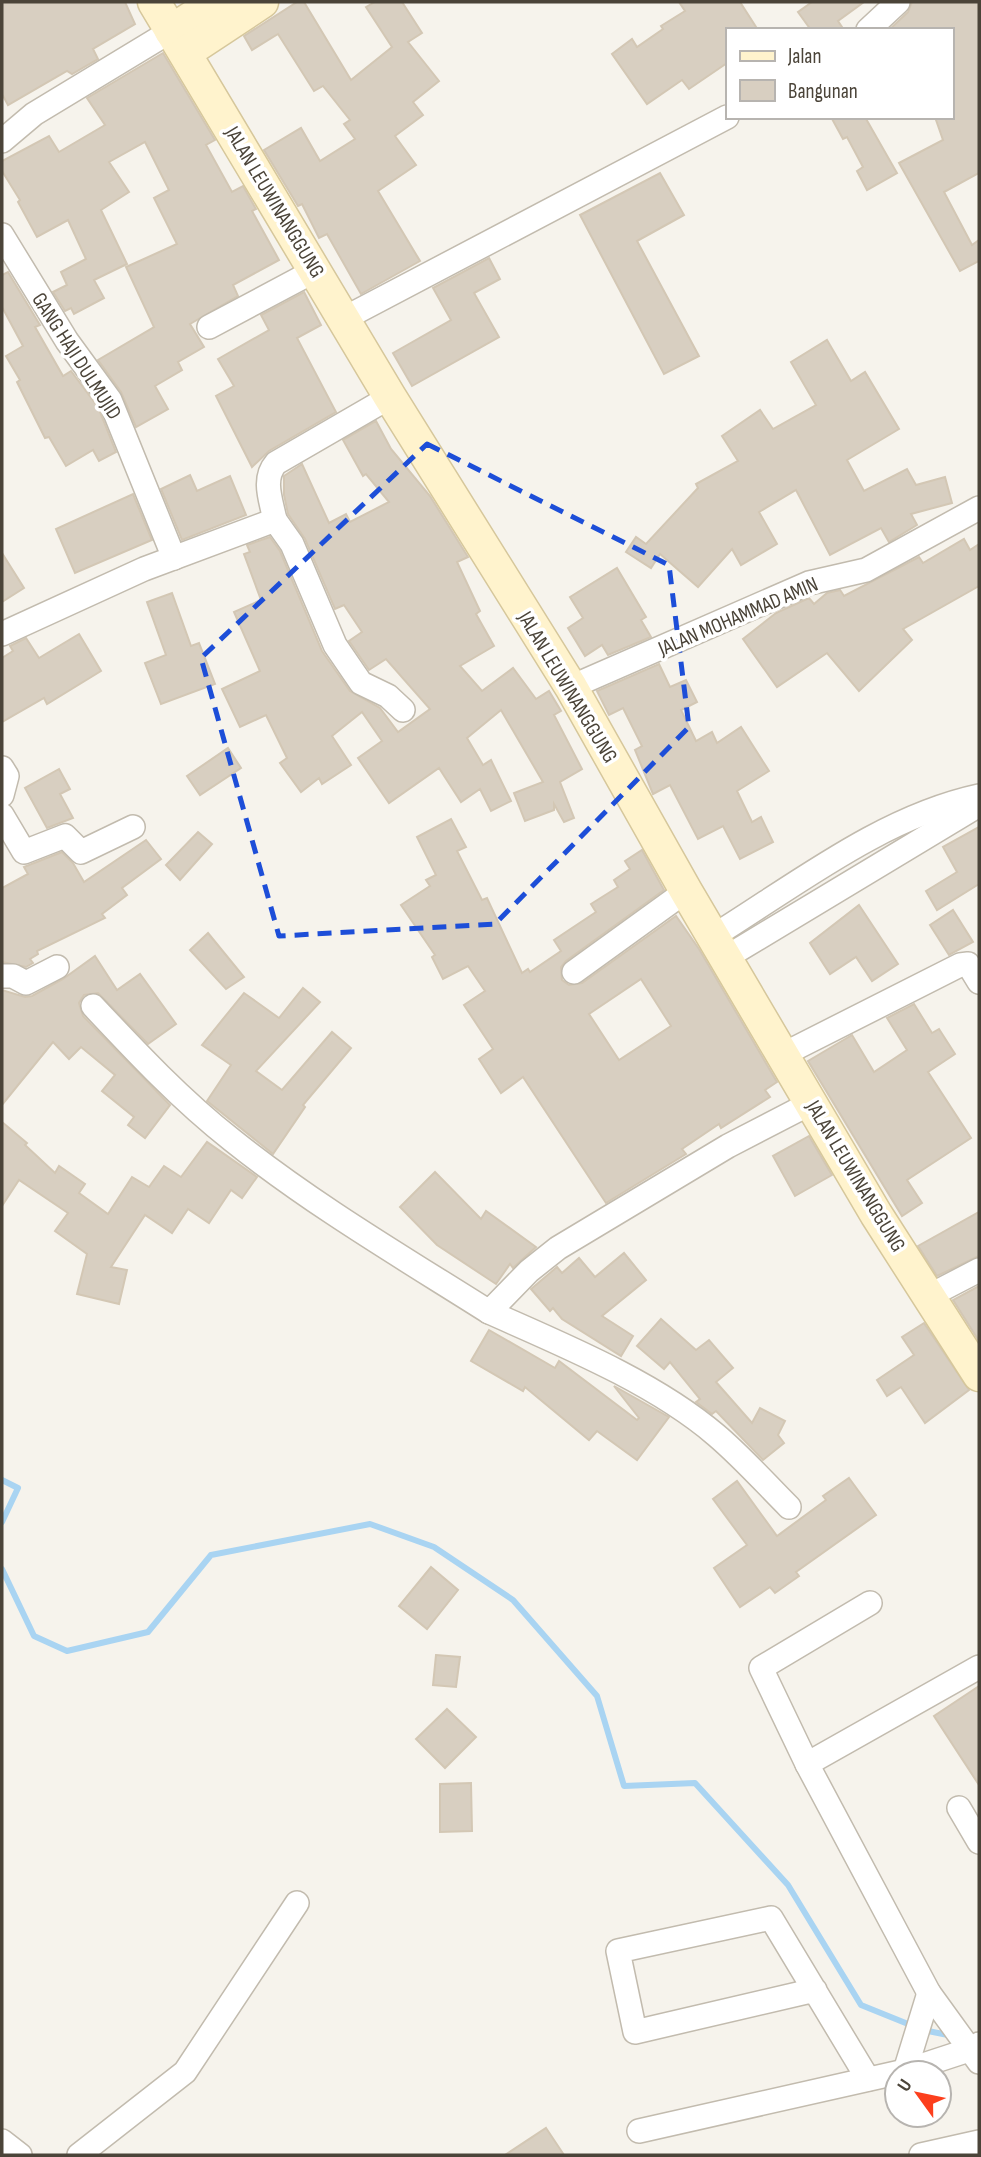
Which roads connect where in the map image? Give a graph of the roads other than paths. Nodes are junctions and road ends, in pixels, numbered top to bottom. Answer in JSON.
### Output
{"nodes":[{"id":1,"x":154,"y":2,"type":"edge"},
{"id":2,"x":216,"y":2,"type":"edge"},
{"id":3,"x":262,"y":2,"type":"edge"},
{"id":4,"x":898,"y":2,"type":"edge"},
{"id":5,"x":872,"y":17,"type":"edge"},
{"id":6,"x":178,"y":42,"type":"junction"},
{"id":7,"x":726,"y":118,"type":"edge"},
{"id":8,"x":2,"y":141,"type":"edge"},
{"id":9,"x":2,"y":235,"type":"edge"},
{"id":10,"x":316,"y":270,"type":"junction"},
{"id":11,"x":345,"y":318,"type":"junction"},
{"id":12,"x":209,"y":327,"type":"dead end"},
{"id":13,"x":390,"y":397,"type":"junction"},
{"id":14,"x":979,"y":508,"type":"edge"},
{"id":15,"x":275,"y":520,"type":"junction"},
{"id":16,"x":174,"y":558,"type":"junction"},
{"id":17,"x":2,"y":634,"type":"edge"},
{"id":18,"x":571,"y":687,"type":"junction"},
{"id":19,"x":403,"y":710,"type":"dead end"},
{"id":20,"x":2,"y":768,"type":"edge"},
{"id":21,"x":2,"y":795,"type":"edge"},
{"id":22,"x":979,"y":796,"type":"edge"},
{"id":23,"x":979,"y":805,"type":"edge"},
{"id":24,"x":2,"y":815,"type":"edge"},
{"id":25,"x":133,"y":827,"type":"dead end"},
{"id":26,"x":686,"y":891,"type":"junction"},
{"id":27,"x":719,"y":948,"type":"junction"},
{"id":28,"x":57,"y":967,"type":"dead end"},
{"id":29,"x":574,"y":972,"type":"dead end"},
{"id":30,"x":2,"y":976,"type":"edge"},
{"id":31,"x":979,"y":982,"type":"edge"},
{"id":32,"x":93,"y":1006,"type":"dead end"},
{"id":33,"x":784,"y":1054,"type":"junction"},
{"id":34,"x":813,"y":1102,"type":"junction"},
{"id":35,"x":979,"y":1270,"type":"edge"},
{"id":36,"x":929,"y":1296,"type":"junction"},
{"id":37,"x":489,"y":1312,"type":"junction"},
{"id":38,"x":979,"y":1375,"type":"edge"},
{"id":39,"x":789,"y":1507,"type":"dead end"},
{"id":40,"x":870,"y":1603,"type":"dead end"},
{"id":41,"x":979,"y":1667,"type":"edge"},
{"id":42,"x":807,"y":1764,"type":"junction"},
{"id":43,"x":959,"y":1808,"type":"dead end"},
{"id":44,"x":979,"y":1842,"type":"edge"},
{"id":45,"x":297,"y":1903,"type":"dead end"},
{"id":46,"x":815,"y":1990,"type":"junction"},
{"id":47,"x":929,"y":1993,"type":"junction"},
{"id":48,"x":977,"y":2052,"type":"edge"},
{"id":49,"x":909,"y":2059,"type":"edge"},
{"id":50,"x":950,"y":2059,"type":"edge"},
{"id":51,"x":883,"y":2076,"type":"edge"},
{"id":52,"x":868,"y":2079,"type":"junction"},
{"id":53,"x":639,"y":2131,"type":"dead end"},
{"id":54,"x":2,"y":2141,"type":"edge"},
{"id":55,"x":979,"y":2142,"type":"edge"},
{"id":56,"x":20,"y":2155,"type":"edge"},
{"id":57,"x":79,"y":2155,"type":"edge"},
{"id":58,"x":921,"y":2155,"type":"edge"}],
"edges":[{"from":1,"to":6,"type":"main road","name":"JALAN LEUWINANGGUNG"},
{"from":2,"to":6,"type":"main road"},
{"from":3,"to":6,"type":"main road"},
{"from":4,"to":5,"type":"street"},
{"from":6,"to":8,"type":"street"},
{"from":6,"to":10,"type":"main road","name":"JALAN LEUWINANGGUNG"},
{"from":7,"to":11,"type":"street"},
{"from":9,"to":16,"type":"street","name":"GANG HAJI DULMUJID"},
{"from":10,"to":11,"type":"main road","name":"JALAN LEUWINANGGUNG"},
{"from":10,"to":12,"type":"street"},
{"from":11,"to":13,"type":"main road","name":"JALAN LEUWINANGGUNG"},
{"from":13,"to":15,"type":"street"},
{"from":13,"to":18,"type":"main road","name":"JALAN LEUWINANGGUNG"},
{"from":14,"to":18,"type":"street","name":"JALAN MOHAMMAD AMIN"},
{"from":15,"to":16,"type":"street"},
{"from":15,"to":19,"type":"street"},
{"from":16,"to":17,"type":"street"},
{"from":18,"to":26,"type":"main road","name":"JALAN LEUWINANGGUNG"},
{"from":20,"to":21,"type":"street"},
{"from":22,"to":27,"type":"street"},
{"from":23,"to":27,"type":"street"},
{"from":24,"to":25,"type":"street"},
{"from":26,"to":27,"type":"main road","name":"JALAN LEUWINANGGUNG"},
{"from":26,"to":29,"type":"street"},
{"from":27,"to":33,"type":"main road","name":"JALAN LEUWINANGGUNG"},
{"from":28,"to":30,"type":"street"},
{"from":31,"to":33,"type":"street"},
{"from":32,"to":37,"type":"street"},
{"from":33,"to":34,"type":"main road","name":"JALAN LEUWINANGGUNG"},
{"from":34,"to":36,"type":"main road","name":"JALAN LEUWINANGGUNG"},
{"from":34,"to":37,"type":"street"},
{"from":35,"to":36,"type":"street"},
{"from":36,"to":38,"type":"main road","name":"JALAN LEUWINANGGUNG"},
{"from":37,"to":39,"type":"street"},
{"from":40,"to":42,"type":"street"},
{"from":41,"to":42,"type":"street"},
{"from":42,"to":47,"type":"street"},
{"from":43,"to":44,"type":"street"},
{"from":45,"to":57,"type":"street"},
{"from":46,"to":46,"type":"street"},
{"from":46,"to":52,"type":"street"},
{"from":47,"to":48,"type":"street"},
{"from":47,"to":49,"type":"street"},
{"from":48,"to":50,"type":"street"},
{"from":51,"to":52,"type":"street"},
{"from":52,"to":53,"type":"street"},
{"from":54,"to":56,"type":"street"},
{"from":55,"to":58,"type":"street"}]}
